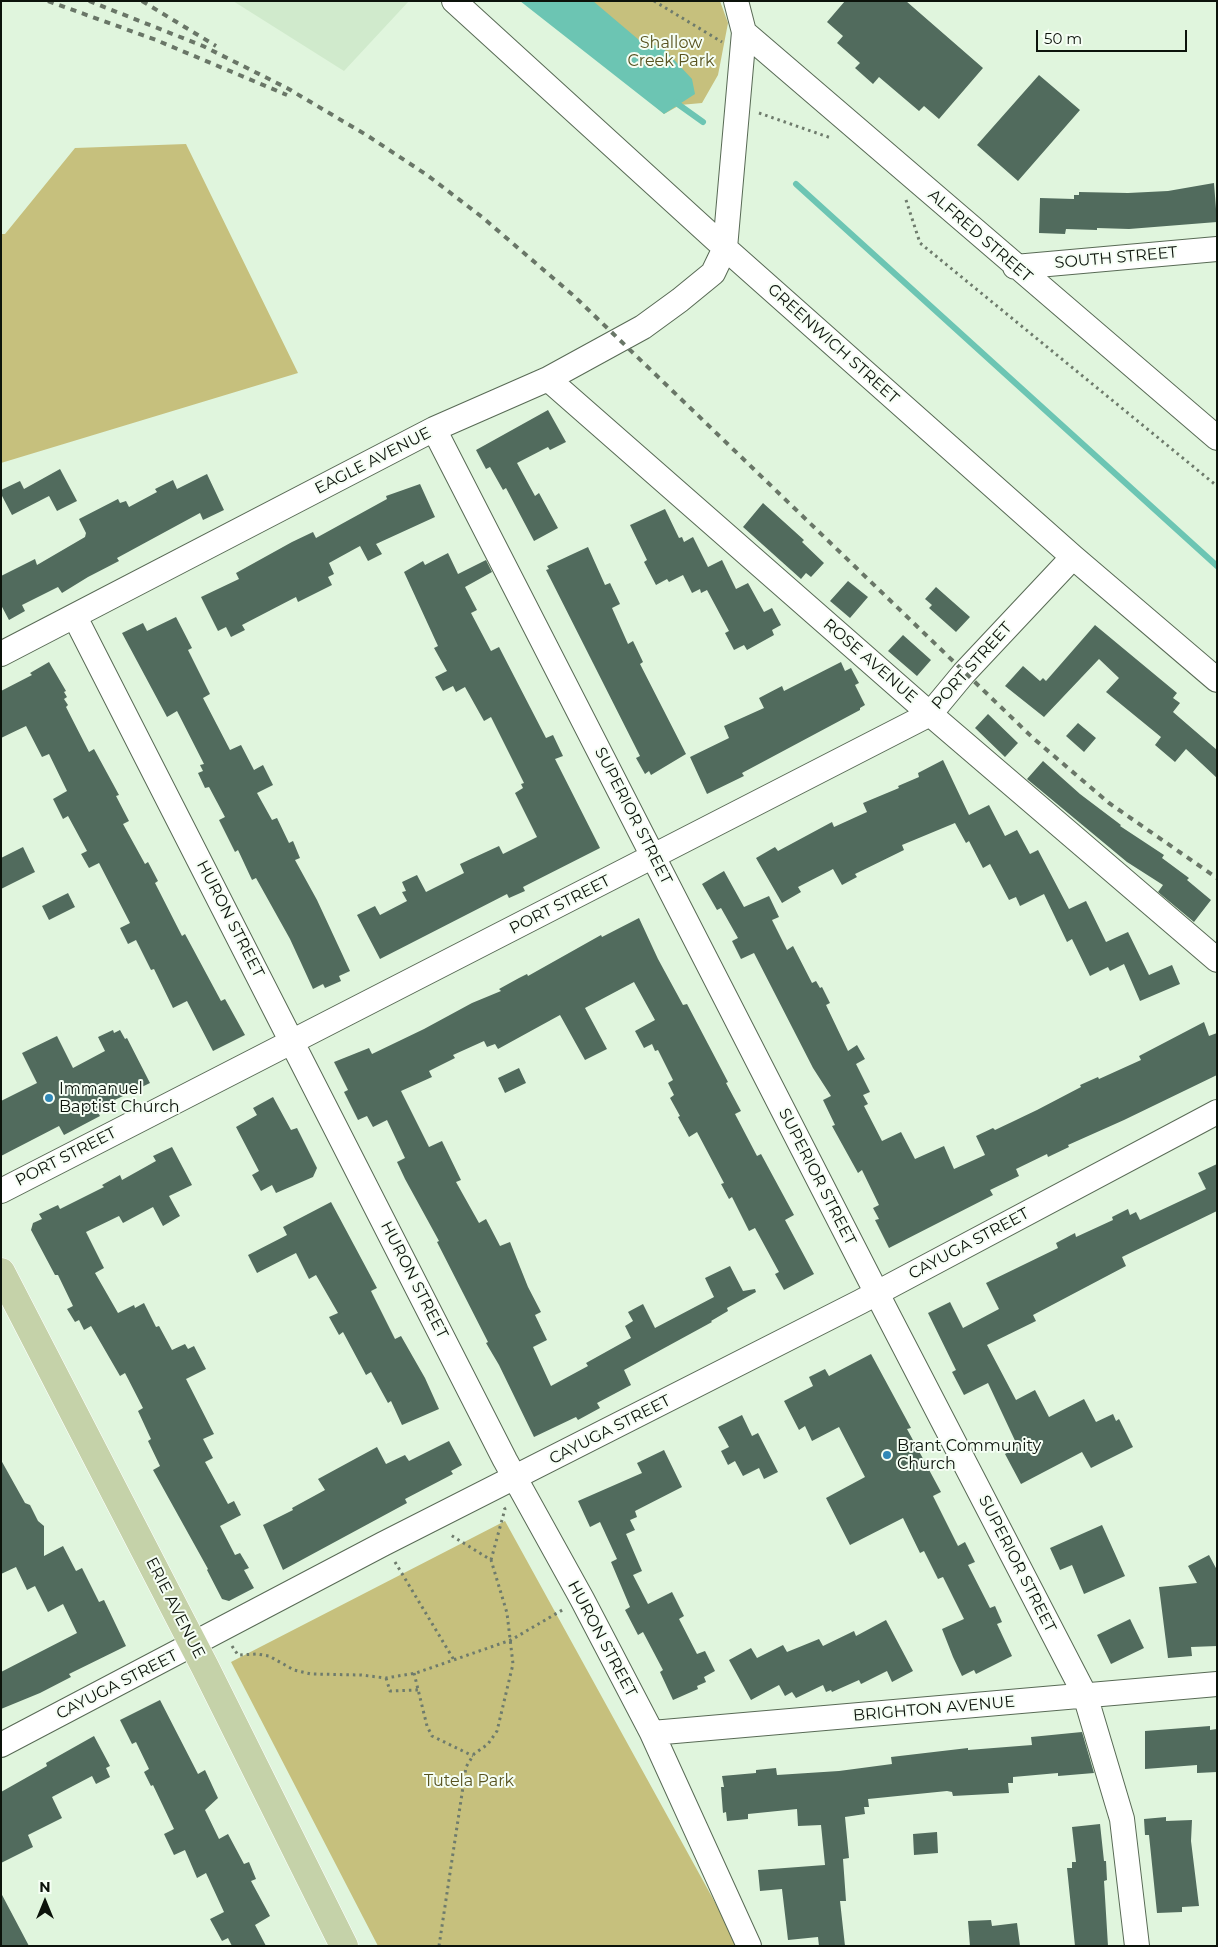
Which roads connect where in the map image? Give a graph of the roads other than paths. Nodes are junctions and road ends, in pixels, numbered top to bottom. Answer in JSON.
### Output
{"nodes":[{"id":1,"x":454,"y":1,"type":"edge"},
{"id":2,"x":736,"y":1,"type":"edge"},
{"id":3,"x":743,"y":43,"type":"junction"},
{"id":4,"x":725,"y":248,"type":"junction"},
{"id":5,"x":1217,"y":249,"type":"edge"},
{"id":6,"x":1015,"y":267,"type":"junction"},
{"id":7,"x":548,"y":379,"type":"junction"},
{"id":8,"x":434,"y":429,"type":"junction"},
{"id":9,"x":1217,"y":438,"type":"edge"},
{"id":10,"x":1073,"y":557,"type":"junction"},
{"id":11,"x":75,"y":616,"type":"junction"},
{"id":12,"x":1,"y":654,"type":"edge"},
{"id":13,"x":1217,"y":680,"type":"edge"},
{"id":14,"x":930,"y":714,"type":"junction"},
{"id":15,"x":654,"y":857,"type":"junction"},
{"id":16,"x":1217,"y":960,"type":"edge"},
{"id":17,"x":293,"y":1041,"type":"junction"},
{"id":18,"x":1217,"y":1112,"type":"edge"},
{"id":19,"x":1,"y":1191,"type":"edge"},
{"id":20,"x":1,"y":1272,"type":"edge"},
{"id":21,"x":877,"y":1293,"type":"junction"},
{"id":22,"x":514,"y":1479,"type":"junction"},
{"id":23,"x":194,"y":1645,"type":"junction"},
{"id":24,"x":1217,"y":1684,"type":"edge"},
{"id":25,"x":1085,"y":1695,"type":"junction"},
{"id":26,"x":652,"y":1734,"type":"junction"},
{"id":27,"x":1,"y":1745,"type":"edge"},
{"id":28,"x":344,"y":1946,"type":"edge"},
{"id":29,"x":749,"y":1946,"type":"edge"},
{"id":30,"x":1137,"y":1946,"type":"edge"}],
"edges":[{"from":1,"to":4,"type":"street","name":"GREENWICH STREET"},
{"from":2,"to":3,"type":"street"},
{"from":3,"to":4,"type":"street"},
{"from":3,"to":6,"type":"street","name":"ALFRED STREET"},
{"from":4,"to":7,"type":"street","name":"EAGLE AVENUE"},
{"from":4,"to":10,"type":"street","name":"GREENWICH STREET"},
{"from":5,"to":6,"type":"street","name":"SOUTH STREET"},
{"from":6,"to":9,"type":"street","name":"ALFRED STREET"},
{"from":7,"to":8,"type":"street","name":"EAGLE AVENUE"},
{"from":7,"to":14,"type":"street","name":"ROSE AVENUE"},
{"from":8,"to":11,"type":"street","name":"EAGLE AVENUE"},
{"from":8,"to":15,"type":"street","name":"SUPERIOR STREET"},
{"from":10,"to":13,"type":"street","name":"GREENWICH STREET"},
{"from":10,"to":14,"type":"street","name":"PORT STREET"},
{"from":11,"to":12,"type":"street","name":"EAGLE AVENUE"},
{"from":11,"to":17,"type":"street","name":"HURON STREET"},
{"from":14,"to":15,"type":"street","name":"PORT STREET"},
{"from":14,"to":16,"type":"street","name":"ROSE AVENUE"},
{"from":15,"to":17,"type":"street","name":"PORT STREET"},
{"from":15,"to":21,"type":"street","name":"SUPERIOR STREET"},
{"from":17,"to":19,"type":"street","name":"PORT STREET"},
{"from":17,"to":22,"type":"street","name":"HURON STREET"},
{"from":18,"to":21,"type":"street","name":"CAYUGA STREET"},
{"from":20,"to":23,"type":"main road","name":"ERIE AVENUE"},
{"from":21,"to":22,"type":"street","name":"CAYUGA STREET"},
{"from":21,"to":25,"type":"street","name":"SUPERIOR STREET"},
{"from":22,"to":23,"type":"street","name":"CAYUGA STREET"},
{"from":22,"to":26,"type":"street","name":"HURON STREET"},
{"from":23,"to":27,"type":"street","name":"CAYUGA STREET"},
{"from":23,"to":28,"type":"main road","name":"ERIE AVENUE"},
{"from":24,"to":25,"type":"street","name":"BRIGHTON AVENUE"},
{"from":25,"to":26,"type":"street","name":"BRIGHTON AVENUE"},
{"from":25,"to":30,"type":"street","name":"SUPERIOR STREET"},
{"from":26,"to":29,"type":"street","name":"HURON STREET"}]}
